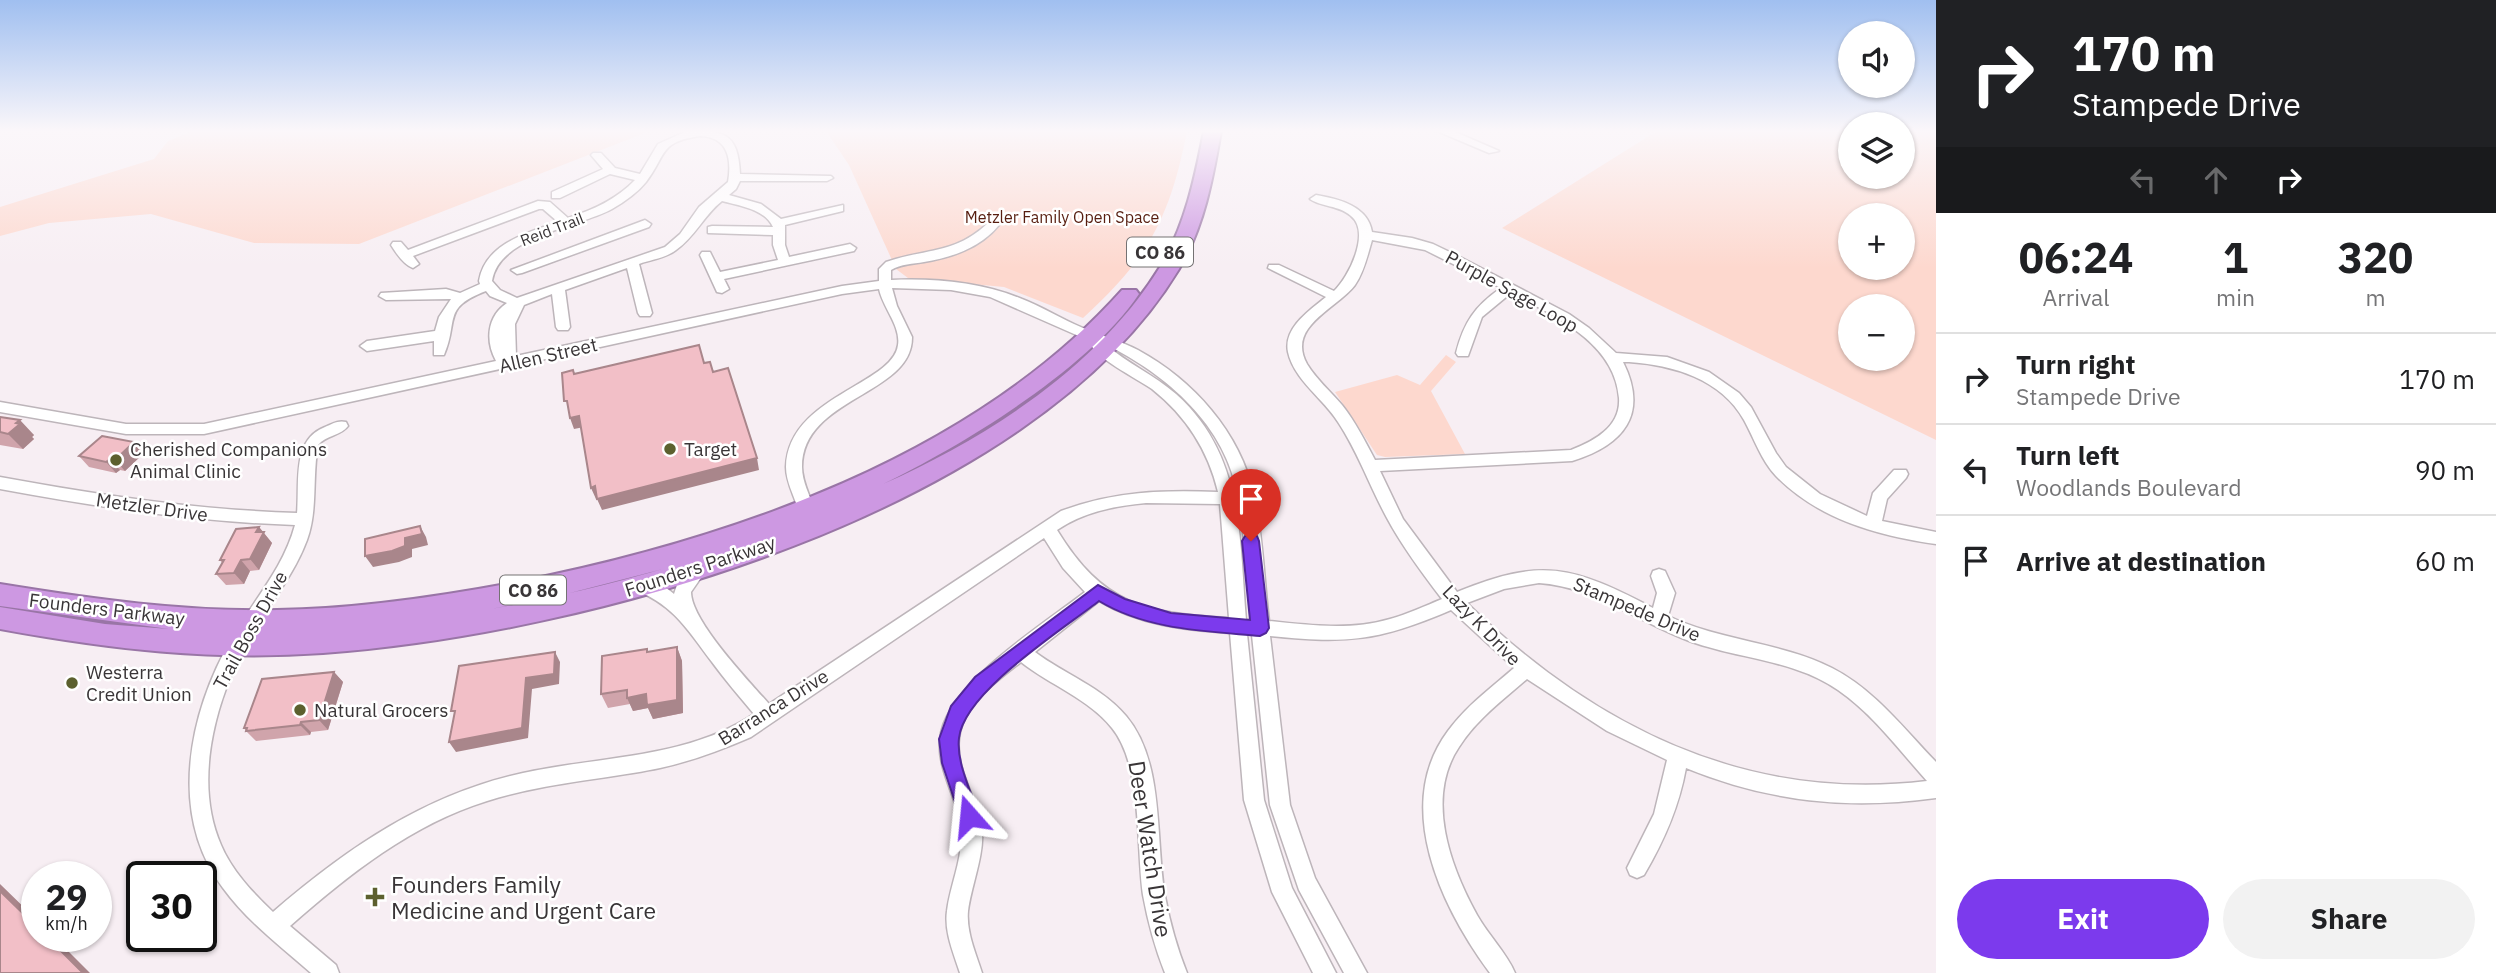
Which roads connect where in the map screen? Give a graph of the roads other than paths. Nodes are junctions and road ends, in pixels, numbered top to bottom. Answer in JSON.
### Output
{"nodes":[{"id":1,"x":596,"y":176,"type":"edge"},
{"id":2,"x":636,"y":176,"type":"edge"},
{"id":3,"x":1186,"y":176,"type":"edge"},
{"id":4,"x":1203,"y":176,"type":"edge"},
{"id":5,"x":735,"y":177,"type":"joint"},
{"id":6,"x":643,"y":178,"type":"joint"},
{"id":7,"x":827,"y":178,"type":"dead end"},
{"id":8,"x":556,"y":195,"type":"dead end"},
{"id":9,"x":722,"y":197,"type":"junction"},
{"id":10,"x":1316,"y":199,"type":"dead end"},
{"id":11,"x":839,"y":208,"type":"dead end"},
{"id":12,"x":567,"y":224,"type":"junction"},
{"id":13,"x":645,"y":224,"type":"dead end"},
{"id":14,"x":993,"y":225,"type":"dead end"},
{"id":15,"x":779,"y":227,"type":"junction"},
{"id":16,"x":712,"y":230,"type":"dead end"},
{"id":17,"x":1366,"y":235,"type":"junction"},
{"id":18,"x":850,"y":248,"type":"dead end"},
{"id":19,"x":405,"y":255,"type":"dead end"},
{"id":20,"x":706,"y":255,"type":"dead end"},
{"id":21,"x":785,"y":260,"type":"junction"},
{"id":22,"x":587,"y":261,"type":"junction"},
{"id":23,"x":632,"y":263,"type":"junction"},
{"id":24,"x":1274,"y":268,"type":"dead end"},
{"id":25,"x":517,"y":270,"type":"dead end"},
{"id":26,"x":887,"y":284,"type":"junction"},
{"id":27,"x":487,"y":286,"type":"junction"},
{"id":28,"x":558,"y":288,"type":"junction"},
{"id":29,"x":1510,"y":288,"type":"junction"},
{"id":30,"x":386,"y":296,"type":"dead end"},
{"id":31,"x":461,"y":297,"type":"junction"},
{"id":32,"x":1336,"y":297,"type":"junction"},
{"id":33,"x":518,"y":303,"type":"junction"},
{"id":34,"x":645,"y":313,"type":"dead end"},
{"id":35,"x":564,"y":327,"type":"dead end"},
{"id":36,"x":441,"y":335,"type":"junction"},
{"id":37,"x":1100,"y":342,"type":"junction"},
{"id":38,"x":367,"y":346,"type":"dead end"},
{"id":39,"x":439,"y":352,"type":"dead end"},
{"id":40,"x":1464,"y":353,"type":"dead end"},
{"id":41,"x":1611,"y":358,"type":"junction"},
{"id":42,"x":506,"y":364,"type":"junction"},
{"id":43,"x":0,"y":407,"type":"edge"},
{"id":44,"x":341,"y":426,"type":"dead end"},
{"id":45,"x":1214,"y":452,"type":"junction"},
{"id":46,"x":1372,"y":466,"type":"junction"},
{"id":47,"x":1242,"y":473,"type":"junction"},
{"id":48,"x":1900,"y":474,"type":"dead end"},
{"id":49,"x":0,"y":483,"type":"edge"},
{"id":50,"x":1228,"y":498,"type":"junction"},
{"id":51,"x":806,"y":509,"type":"junction"},
{"id":52,"x":304,"y":519,"type":"junction"},
{"id":53,"x":1873,"y":525,"type":"junction"},
{"id":54,"x":1046,"y":527,"type":"junction"},
{"id":55,"x":1936,"y":538,"type":"edge"},
{"id":56,"x":760,"y":548,"type":"junction"},
{"id":57,"x":699,"y":569,"type":"junction"},
{"id":58,"x":1659,"y":576,"type":"dead end"},
{"id":59,"x":643,"y":586,"type":"junction"},
{"id":60,"x":1098,"y":592,"type":"junction"},
{"id":61,"x":0,"y":595,"type":"edge"},
{"id":62,"x":1454,"y":603,"type":"junction"},
{"id":63,"x":0,"y":618,"type":"edge"},
{"id":64,"x":691,"y":620,"type":"junction"},
{"id":65,"x":1658,"y":620,"type":"junction"},
{"id":66,"x":1239,"y":626,"type":"junction"},
{"id":67,"x":1260,"y":628,"type":"junction"},
{"id":68,"x":245,"y":632,"type":"junction"},
{"id":69,"x":1023,"y":653,"type":"junction"},
{"id":70,"x":1526,"y":670,"type":"junction"},
{"id":71,"x":766,"y":716,"type":"junction"},
{"id":72,"x":1678,"y":755,"type":"junction"},
{"id":73,"x":1936,"y":776,"type":"edge"},
{"id":74,"x":1936,"y":789,"type":"edge"},
{"id":75,"x":1637,"y":868,"type":"dead end"},
{"id":76,"x":273,"y":926,"type":"junction"},
{"id":77,"x":328,"y":973,"type":"edge"},
{"id":78,"x":971,"y":973,"type":"edge"},
{"id":79,"x":1176,"y":973,"type":"edge"},
{"id":80,"x":1325,"y":973,"type":"edge"},
{"id":81,"x":1356,"y":973,"type":"edge"},
{"id":82,"x":1504,"y":973,"type":"edge"}],
"edges":[{"from":1,"to":8,"type":"street"},
{"from":2,"to":6,"type":"street"},
{"from":3,"to":37,"type":"highway","name":"Founders Parkway","number":"CO 86"},
{"from":4,"to":37,"type":"highway","name":"Founders Parkway","number":"CO 86"},
{"from":5,"to":7,"type":"street"},
{"from":5,"to":9,"type":"street"},
{"from":6,"to":12,"type":"street","name":"Reid Trail"},
{"from":9,"to":15,"type":"street"},
{"from":9,"to":23,"type":"street"},
{"from":10,"to":17,"type":"street"},
{"from":11,"to":15,"type":"street"},
{"from":12,"to":19,"type":"street"},
{"from":12,"to":27,"type":"street","name":"Reid Trail"},
{"from":13,"to":22,"type":"street"},
{"from":14,"to":26,"type":"street"},
{"from":15,"to":16,"type":"street"},
{"from":15,"to":21,"type":"street"},
{"from":17,"to":29,"type":"street","name":"Purple Sage Loop"},
{"from":17,"to":32,"type":"street","name":"Lazy K Drive"},
{"from":18,"to":21,"type":"street"},
{"from":20,"to":21,"type":"street"},
{"from":22,"to":23,"type":"street"},
{"from":22,"to":25,"type":"street"},
{"from":22,"to":28,"type":"street"},
{"from":23,"to":34,"type":"street"},
{"from":24,"to":32,"type":"street"},
{"from":26,"to":37,"type":"street","name":"Allen Street"},
{"from":26,"to":42,"type":"street","name":"Allen Street"},
{"from":26,"to":51,"type":"street"},
{"from":27,"to":31,"type":"street"},
{"from":27,"to":33,"type":"street"},
{"from":28,"to":33,"type":"street"},
{"from":28,"to":35,"type":"street"},
{"from":29,"to":40,"type":"street"},
{"from":29,"to":41,"type":"street","name":"Purple Sage Loop"},
{"from":30,"to":31,"type":"street"},
{"from":31,"to":36,"type":"street"},
{"from":32,"to":46,"type":"street","name":"Lazy K Drive"},
{"from":33,"to":42,"type":"street"},
{"from":36,"to":38,"type":"street"},
{"from":36,"to":39,"type":"street"},
{"from":37,"to":45,"type":"street"},
{"from":37,"to":47,"type":"street"},
{"from":37,"to":51,"type":"highway","name":"Founders Parkway","number":"CO 86"},
{"from":37,"to":56,"type":"highway","name":"Founders Parkway","number":"CO 86"},
{"from":41,"to":46,"type":"street","name":"Purple Sage Loop"},
{"from":41,"to":53,"type":"street"},
{"from":42,"to":43,"type":"street","name":"Allen Street"},
{"from":44,"to":52,"type":"street","name":"Trail Boss Drive"},
{"from":45,"to":47,"type":"street"},
{"from":45,"to":50,"type":"street"},
{"from":46,"to":62,"type":"street","name":"Lazy K Drive"},
{"from":47,"to":67,"type":"street"},
{"from":48,"to":53,"type":"street"},
{"from":49,"to":52,"type":"street","name":"Metzler Drive"},
{"from":50,"to":54,"type":"street","name":"Barranca Drive"},
{"from":50,"to":66,"type":"street"},
{"from":51,"to":56,"type":"highway"},
{"from":51,"to":68,"type":"highway","name":"Founders Parkway","number":"CO 86"},
{"from":52,"to":68,"type":"street","name":"Trail Boss Drive"},
{"from":53,"to":55,"type":"street"},
{"from":54,"to":60,"type":"street","name":"Stampede Drive"},
{"from":54,"to":71,"type":"street","name":"Barranca Drive"},
{"from":56,"to":57,"type":"highway","name":"Founders Parkway","number":"CO 86"},
{"from":57,"to":59,"type":"highway","name":"Founders Parkway","number":"CO 86"},
{"from":57,"to":64,"type":"street"},
{"from":58,"to":65,"type":"street"},
{"from":59,"to":64,"type":"street"},
{"from":59,"to":68,"type":"highway","name":"Founders Parkway","number":"CO 86"},
{"from":60,"to":66,"type":"street","name":"Stampede Drive"},
{"from":60,"to":69,"type":"street"},
{"from":61,"to":68,"type":"highway","name":"Founders Parkway","number":"CO 86"},
{"from":62,"to":65,"type":"street","name":"Stampede Drive"},
{"from":62,"to":67,"type":"street","name":"Stampede Drive"},
{"from":62,"to":70,"type":"street","name":"Lazy K Drive"},
{"from":63,"to":68,"type":"highway","name":"Founders Parkway","number":"CO 86"},
{"from":64,"to":71,"type":"street"},
{"from":65,"to":73,"type":"street","name":"Stampede Drive"},
{"from":66,"to":67,"type":"street","name":"Stampede Drive"},
{"from":66,"to":80,"type":"street"},
{"from":67,"to":81,"type":"street"},
{"from":68,"to":76,"type":"street","name":"Trail Boss Drive"},
{"from":69,"to":78,"type":"street"},
{"from":69,"to":79,"type":"street","name":"Deer Watch Drive"},
{"from":70,"to":72,"type":"street","name":"Lazy K Drive"},
{"from":70,"to":82,"type":"street"},
{"from":71,"to":76,"type":"street","name":"Barranca Drive"},
{"from":72,"to":74,"type":"street","name":"Lazy K Drive"},
{"from":72,"to":75,"type":"street"},
{"from":76,"to":77,"type":"street","name":"Trail Boss Drive"}]}
